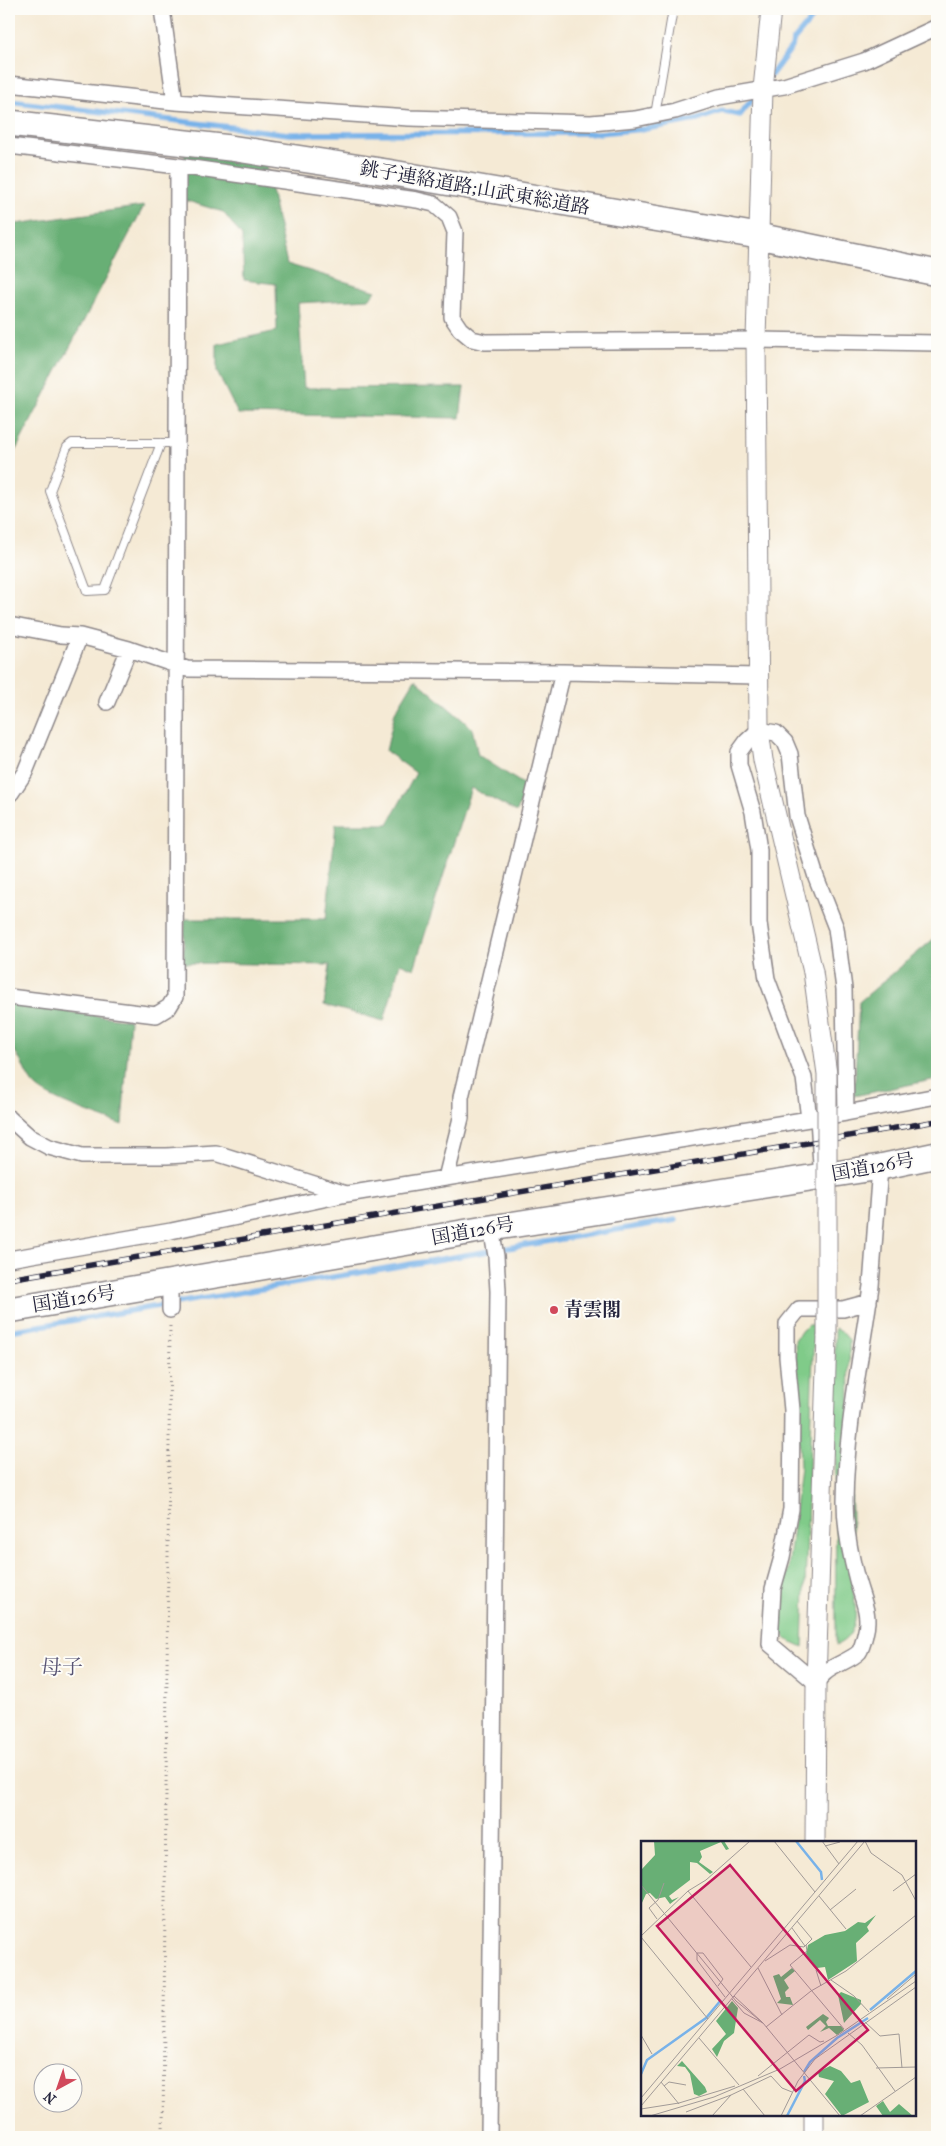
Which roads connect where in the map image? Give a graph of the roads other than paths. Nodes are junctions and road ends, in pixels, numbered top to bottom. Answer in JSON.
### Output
{"nodes":[{"id":1,"x":162,"y":9,"type":"edge"},
{"id":2,"x":673,"y":9,"type":"edge"},
{"id":3,"x":771,"y":9,"type":"edge"},
{"id":4,"x":937,"y":27,"type":"edge"},
{"id":5,"x":9,"y":84,"type":"edge"},
{"id":6,"x":763,"y":89,"type":"junction"},
{"id":7,"x":175,"y":102,"type":"junction"},
{"id":8,"x":655,"y":115,"type":"junction"},
{"id":9,"x":9,"y":123,"type":"edge"},
{"id":10,"x":9,"y":146,"type":"edge"},
{"id":11,"x":178,"y":166,"type":"junction"},
{"id":12,"x":758,"y":236,"type":"junction"},
{"id":13,"x":937,"y":273,"type":"edge"},
{"id":14,"x":756,"y":340,"type":"junction"},
{"id":15,"x":937,"y":343,"type":"edge"},
{"id":16,"x":169,"y":443,"type":"junction"},
{"id":17,"x":9,"y":625,"type":"edge"},
{"id":18,"x":80,"y":636,"type":"junction"},
{"id":19,"x":129,"y":649,"type":"junction"},
{"id":20,"x":177,"y":667,"type":"junction"},
{"id":21,"x":564,"y":672,"type":"junction"},
{"id":22,"x":758,"y":676,"type":"junction"},
{"id":23,"x":107,"y":702,"type":"dead end"},
{"id":24,"x":759,"y":730,"type":"junction"},
{"id":25,"x":11,"y":793,"type":"dead end"},
{"id":26,"x":9,"y":997,"type":"edge"},
{"id":27,"x":937,"y":1096,"type":"edge"},
{"id":28,"x":846,"y":1113,"type":"junction"},
{"id":29,"x":9,"y":1118,"type":"edge"},
{"id":30,"x":812,"y":1119,"type":"junction"},
{"id":31,"x":937,"y":1155,"type":"edge"},
{"id":32,"x":880,"y":1167,"type":"junction"},
{"id":33,"x":819,"y":1177,"type":"junction"},
{"id":34,"x":446,"y":1178,"type":"junction"},
{"id":35,"x":347,"y":1194,"type":"junction"},
{"id":36,"x":494,"y":1243,"type":"junction"},
{"id":37,"x":9,"y":1259,"type":"edge"},
{"id":38,"x":869,"y":1302,"type":"junction"},
{"id":39,"x":9,"y":1310,"type":"edge"},
{"id":40,"x":816,"y":1683,"type":"junction"},
{"id":41,"x":815,"y":1841,"type":"edge"},
{"id":42,"x":814,"y":2116,"type":"edge"},
{"id":43,"x":489,"y":2137,"type":"edge"},
{"id":44,"x":814,"y":2137,"type":"edge"}],
"edges":[{"from":1,"to":7,"type":"street"},
{"from":2,"to":8,"type":"lane"},
{"from":3,"to":6,"type":"street"},
{"from":4,"to":6,"type":"street"},
{"from":5,"to":7,"type":"street"},
{"from":6,"to":8,"type":"street"},
{"from":6,"to":12,"type":"street"},
{"from":7,"to":8,"type":"street"},
{"from":9,"to":12,"type":"highway","name":"銚子連絡道路;山武東総道路"},
{"from":10,"to":11,"type":"street"},
{"from":11,"to":14,"type":"street"},
{"from":11,"to":16,"type":"street"},
{"from":12,"to":13,"type":"highway","name":"銚子連絡道路;山武東総道路"},
{"from":12,"to":14,"type":"street"},
{"from":14,"to":15,"type":"street"},
{"from":14,"to":22,"type":"street"},
{"from":16,"to":16,"type":"lane"},
{"from":16,"to":20,"type":"street"},
{"from":17,"to":18,"type":"street"},
{"from":18,"to":19,"type":"street"},
{"from":18,"to":25,"type":"street"},
{"from":19,"to":20,"type":"street"},
{"from":19,"to":23,"type":"street"},
{"from":20,"to":21,"type":"street"},
{"from":20,"to":26,"type":"street"},
{"from":21,"to":22,"type":"street"},
{"from":21,"to":34,"type":"street"},
{"from":22,"to":24,"type":"street"},
{"from":24,"to":28,"type":"street"},
{"from":24,"to":30,"type":"street"},
{"from":24,"to":40,"type":"street","bridge":true},
{"from":27,"to":28,"type":"street"},
{"from":28,"to":30,"type":"street"},
{"from":29,"to":35,"type":"street"},
{"from":30,"to":33,"type":"street"},
{"from":30,"to":34,"type":"street"},
{"from":31,"to":32,"type":"highway","name":"国道126号"},
{"from":32,"to":33,"type":"highway","name":"国道126号"},
{"from":32,"to":38,"type":"street"},
{"from":33,"to":36,"type":"highway","name":"国道126号"},
{"from":34,"to":35,"type":"street"},
{"from":35,"to":37,"type":"street"},
{"from":36,"to":39,"type":"highway","name":"国道126号"},
{"from":36,"to":43,"type":"street"},
{"from":38,"to":40,"type":"street"},
{"from":38,"to":40,"type":"street"},
{"from":40,"to":41,"type":"street"},
{"from":42,"to":44,"type":"street"}]}
